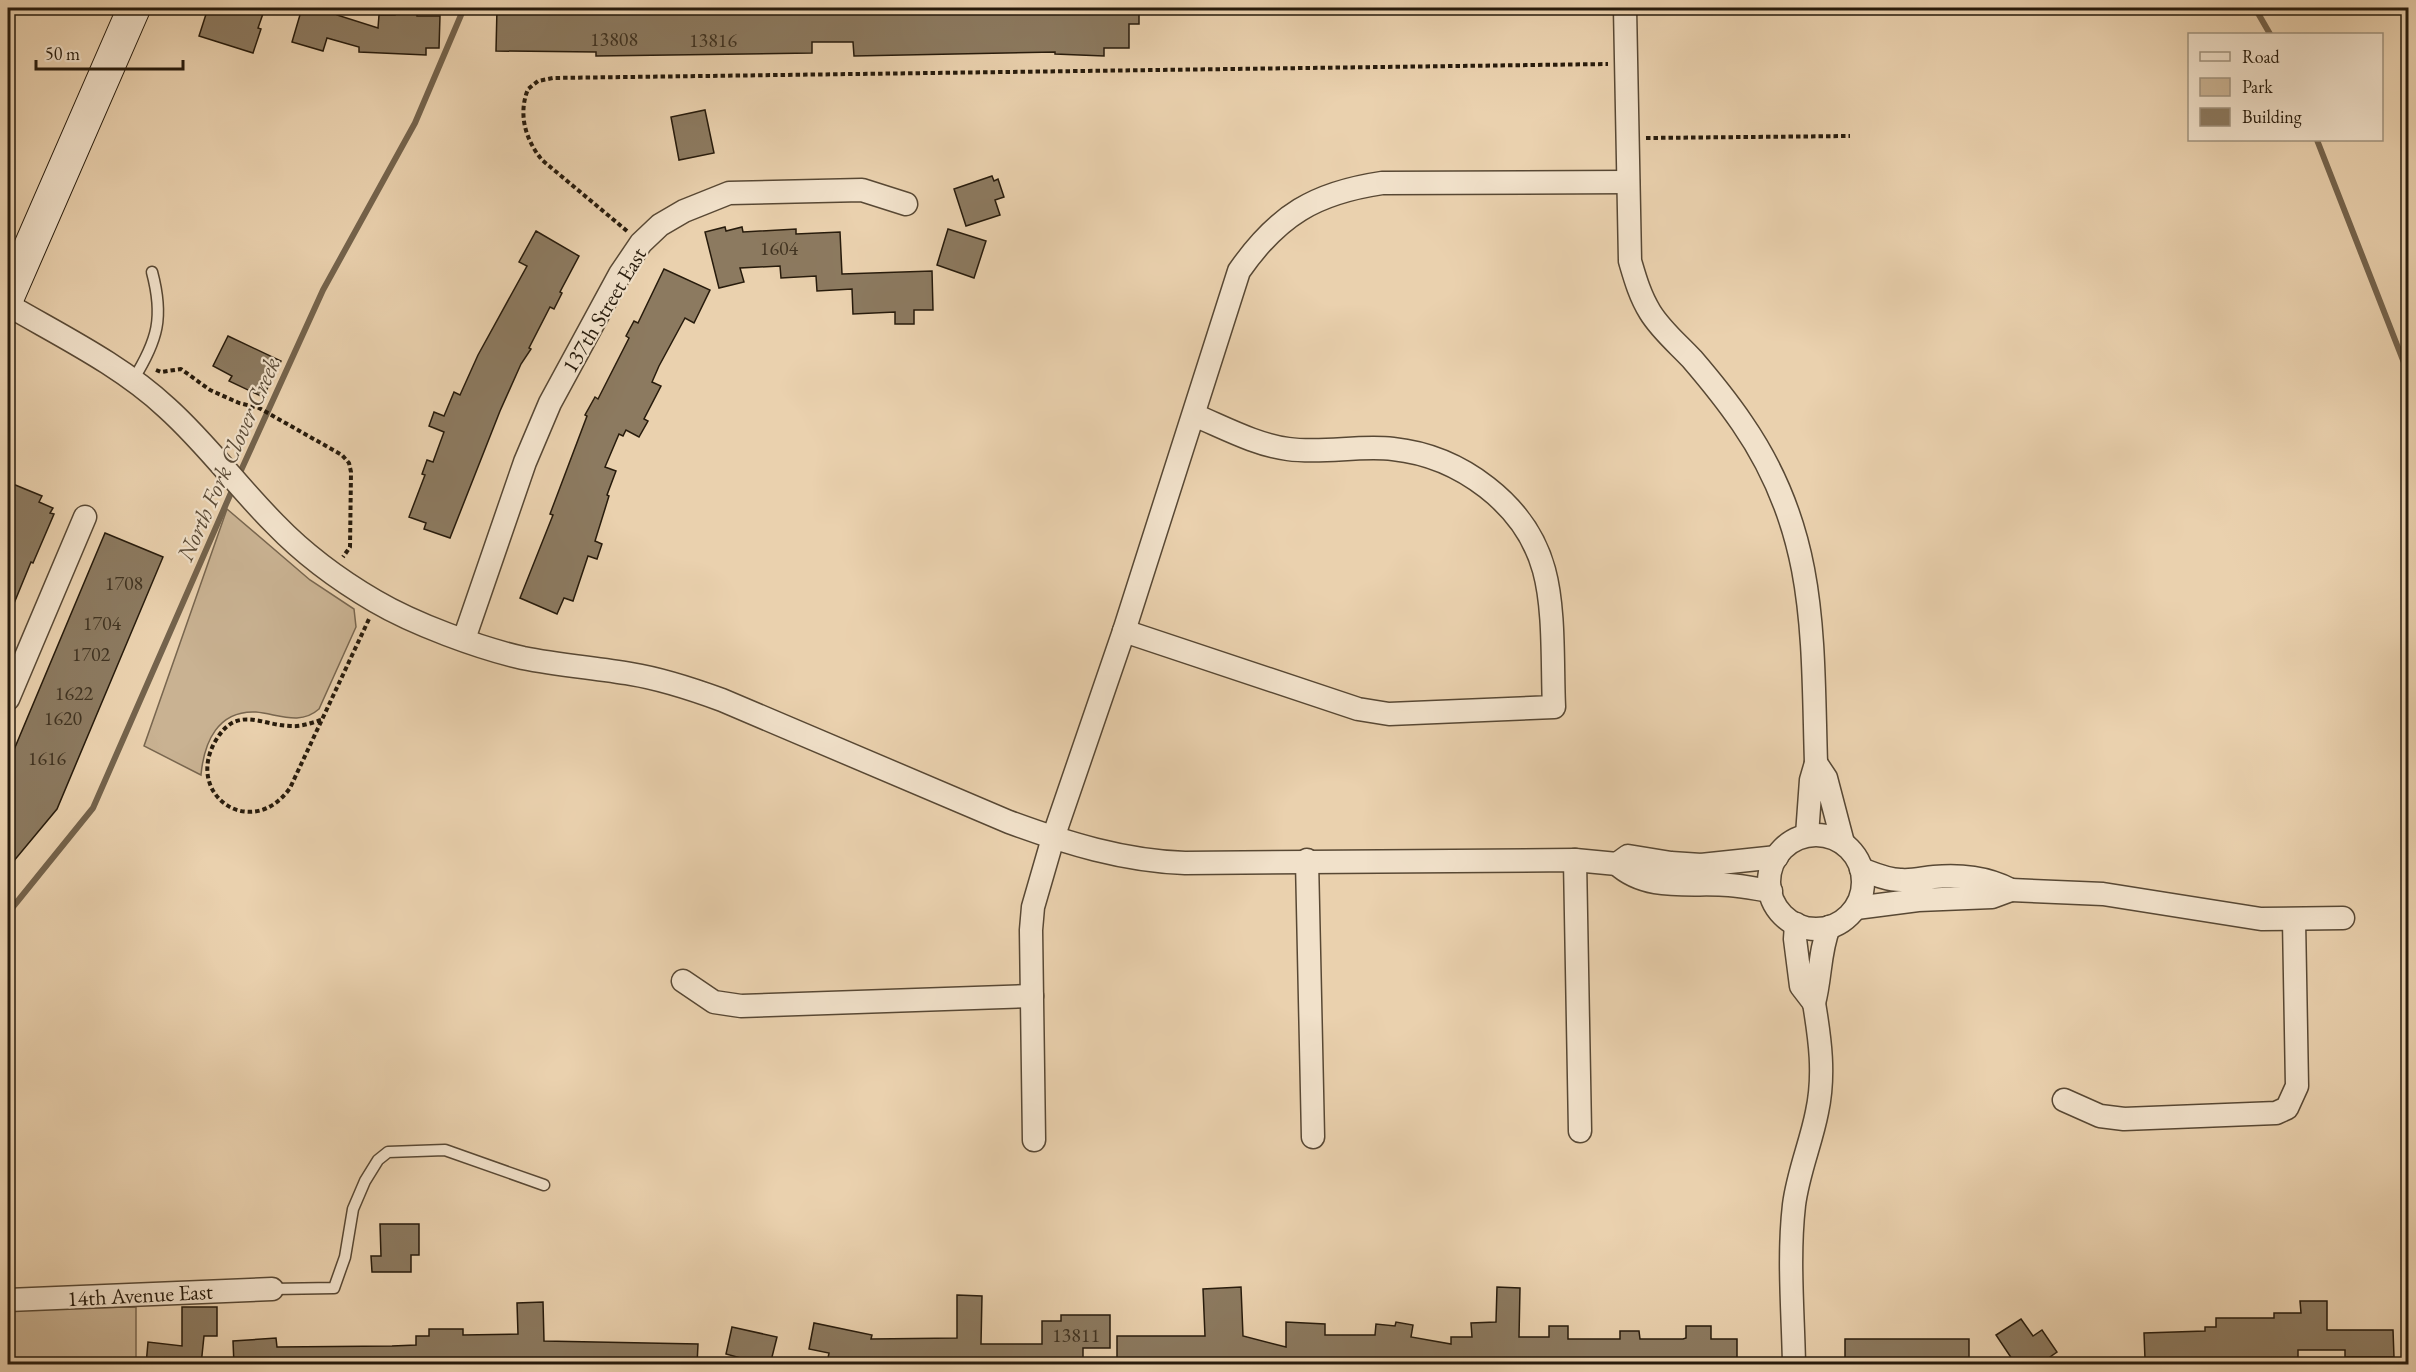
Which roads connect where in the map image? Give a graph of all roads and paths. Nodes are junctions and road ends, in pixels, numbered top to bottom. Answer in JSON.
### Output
{"nodes":[{"id":1,"x":134,"y":8,"type":"edge"},
{"id":2,"x":1625,"y":8,"type":"edge"},
{"id":3,"x":1626,"y":64,"type":"junction"},
{"id":4,"x":1850,"y":136,"type":"dead end"},
{"id":5,"x":1628,"y":138,"type":"junction"},
{"id":6,"x":1628,"y":182,"type":"junction"},
{"id":7,"x":906,"y":204,"type":"dead end"},
{"id":8,"x":641,"y":243,"type":"junction"},
{"id":9,"x":152,"y":272,"type":"dead end"},
{"id":10,"x":8,"y":297,"type":"edge"},
{"id":11,"x":8,"y":305,"type":"edge"},
{"id":12,"x":139,"y":371,"type":"junction"},
{"id":13,"x":1194,"y":415,"type":"junction"},
{"id":14,"x":85,"y":517,"type":"dead end"},
{"id":15,"x":331,"y":572,"type":"junction"},
{"id":16,"x":377,"y":602,"type":"junction"},
{"id":17,"x":1124,"y":631,"type":"junction"},
{"id":18,"x":464,"y":639,"type":"junction"},
{"id":19,"x":8,"y":699,"type":"edge"},
{"id":20,"x":321,"y":720,"type":"junction"},
{"id":21,"x":1816,"y":763,"type":"junction"},
{"id":22,"x":1807,"y":835,"type":"junction"},
{"id":23,"x":1053,"y":838,"type":"junction"},
{"id":24,"x":1843,"y":843,"type":"junction"},
{"id":25,"x":1777,"y":857,"type":"junction"},
{"id":26,"x":1307,"y":860,"type":"junction"},
{"id":27,"x":1575,"y":860,"type":"junction"},
{"id":28,"x":1617,"y":864,"type":"junction"},
{"id":29,"x":1861,"y":869,"type":"junction"},
{"id":30,"x":2011,"y":890,"type":"junction"},
{"id":31,"x":1771,"y":891,"type":"junction"},
{"id":32,"x":1856,"y":908,"type":"junction"},
{"id":33,"x":2343,"y":918,"type":"dead end"},
{"id":34,"x":2294,"y":920,"type":"junction"},
{"id":35,"x":1796,"y":924,"type":"junction"},
{"id":36,"x":1829,"y":927,"type":"junction"},
{"id":37,"x":683,"y":981,"type":"dead end"},
{"id":38,"x":1032,"y":996,"type":"junction"},
{"id":39,"x":1814,"y":1003,"type":"junction"},
{"id":40,"x":2064,"y":1100,"type":"dead end"},
{"id":41,"x":1580,"y":1131,"type":"dead end"},
{"id":42,"x":1313,"y":1137,"type":"dead end"},
{"id":43,"x":1034,"y":1140,"type":"dead end"},
{"id":44,"x":544,"y":1185,"type":"dead end"},
{"id":45,"x":272,"y":1289,"type":"joint"},
{"id":46,"x":8,"y":1300,"type":"edge"},
{"id":47,"x":1794,"y":1365,"type":"edge"}],
"edges":[{"from":1,"to":10,"type":"main road"},
{"from":2,"to":3,"type":"street"},
{"from":3,"to":5,"type":"street"},
{"from":3,"to":8,"type":"path"},
{"from":4,"to":5,"type":"path"},
{"from":5,"to":6,"type":"street"},
{"from":6,"to":13,"type":"street"},
{"from":6,"to":21,"type":"street"},
{"from":7,"to":8,"type":"street","name":"137th Street East"},
{"from":8,"to":18,"type":"street","name":"137th Street East"},
{"from":9,"to":12,"type":"lane"},
{"from":11,"to":12,"type":"street"},
{"from":12,"to":15,"type":"street"},
{"from":12,"to":15,"type":"path"},
{"from":13,"to":17,"type":"street"},
{"from":13,"to":17,"type":"street"},
{"from":14,"to":19,"type":"street"},
{"from":15,"to":16,"type":"street"},
{"from":16,"to":18,"type":"street"},
{"from":16,"to":20,"type":"path"},
{"from":17,"to":23,"type":"street"},
{"from":18,"to":23,"type":"street"},
{"from":20,"to":20,"type":"path"},
{"from":21,"to":22,"type":"street"},
{"from":21,"to":24,"type":"street"},
{"from":22,"to":24,"type":"street"},
{"from":22,"to":25,"type":"street"},
{"from":23,"to":26,"type":"street"},
{"from":23,"to":38,"type":"street"},
{"from":24,"to":29,"type":"street"},
{"from":25,"to":28,"type":"street"},
{"from":25,"to":31,"type":"street"},
{"from":26,"to":27,"type":"street"},
{"from":26,"to":42,"type":"street"},
{"from":27,"to":28,"type":"street"},
{"from":27,"to":41,"type":"street"},
{"from":28,"to":31,"type":"street"},
{"from":29,"to":30,"type":"street"},
{"from":29,"to":32,"type":"street"},
{"from":30,"to":32,"type":"street"},
{"from":30,"to":34,"type":"street"},
{"from":31,"to":35,"type":"street"},
{"from":32,"to":36,"type":"street"},
{"from":33,"to":34,"type":"street"},
{"from":34,"to":40,"type":"street"},
{"from":35,"to":36,"type":"street"},
{"from":35,"to":39,"type":"street"},
{"from":36,"to":39,"type":"street"},
{"from":37,"to":38,"type":"street"},
{"from":38,"to":43,"type":"street"},
{"from":39,"to":47,"type":"street"},
{"from":44,"to":45,"type":"lane"},
{"from":45,"to":46,"type":"street","name":"14th Avenue East"}]}
